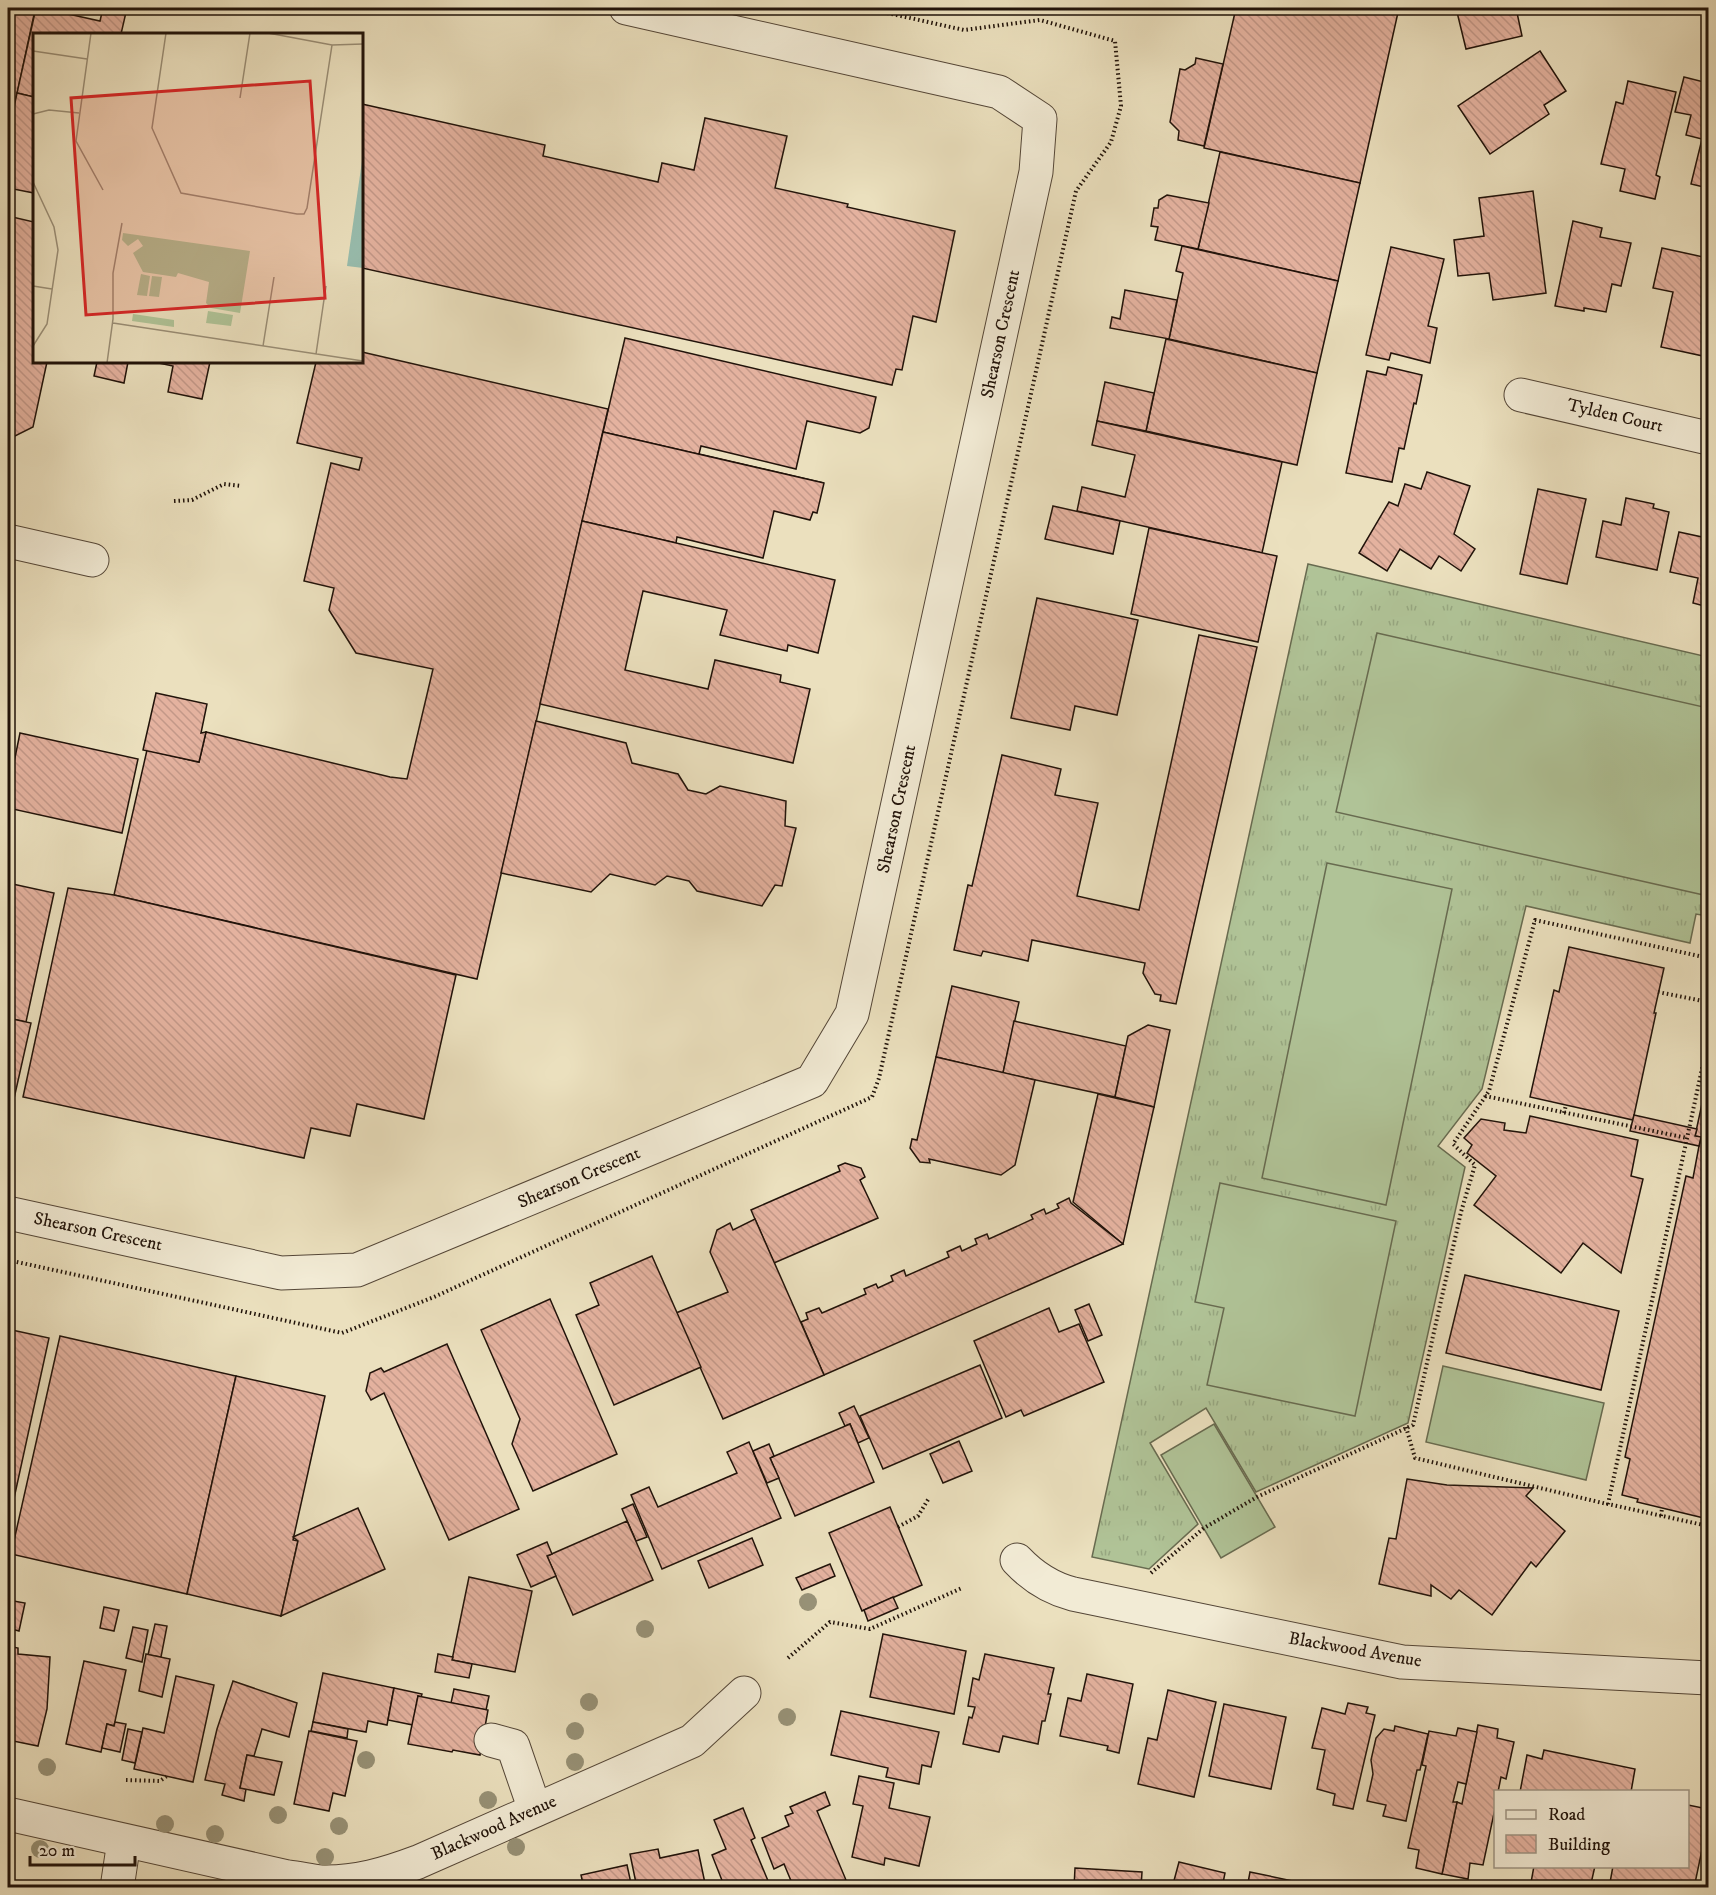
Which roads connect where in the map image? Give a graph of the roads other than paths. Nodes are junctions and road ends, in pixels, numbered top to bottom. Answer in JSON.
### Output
{"nodes":[{"id":1,"x":626,"y":8,"type":"edge"},
{"id":2,"x":1521,"y":395,"type":"dead end"},
{"id":3,"x":1708,"y":438,"type":"edge"},
{"id":4,"x":8,"y":541,"type":"edge"},
{"id":5,"x":92,"y":560,"type":"dead end"},
{"id":6,"x":8,"y":1213,"type":"edge"},
{"id":7,"x":1017,"y":1560,"type":"dead end"},
{"id":8,"x":1708,"y":1678,"type":"edge"},
{"id":9,"x":744,"y":1693,"type":"dead end"},
{"id":10,"x":491,"y":1740,"type":"dead end"},
{"id":11,"x":536,"y":1810,"type":"junction"},
{"id":12,"x":8,"y":1814,"type":"edge"},
{"id":13,"x":137,"y":1844,"type":"junction"},
{"id":14,"x":117,"y":1887,"type":"edge"},
{"id":15,"x":136,"y":1887,"type":"edge"}],
"edges":[{"from":1,"to":6,"type":"street","name":"Shearson Crescent"},
{"from":2,"to":3,"type":"street","name":"Tylden Court"},
{"from":4,"to":5,"type":"street"},
{"from":7,"to":8,"type":"street","name":"Blackwood Avenue"},
{"from":9,"to":11,"type":"street","name":"Blackwood Avenue"},
{"from":10,"to":11,"type":"street"},
{"from":11,"to":13,"type":"street","name":"Blackwood Avenue"},
{"from":12,"to":13,"type":"street","name":"Blackwood Avenue"},
{"from":13,"to":14,"type":"street"},
{"from":13,"to":15,"type":"street"}]}
